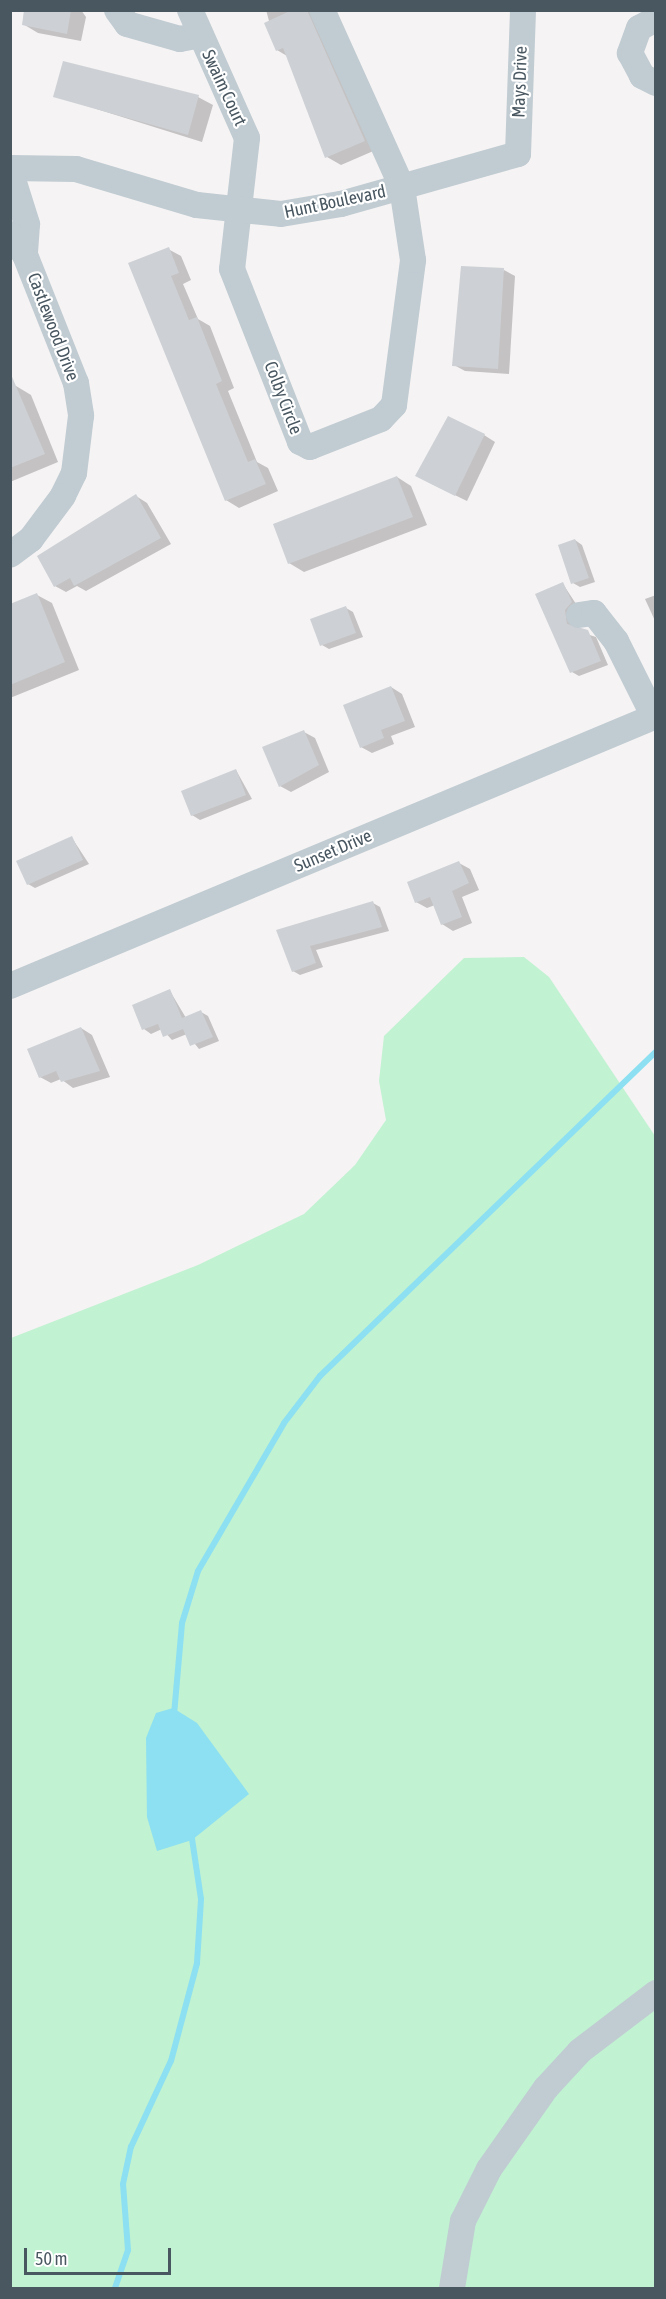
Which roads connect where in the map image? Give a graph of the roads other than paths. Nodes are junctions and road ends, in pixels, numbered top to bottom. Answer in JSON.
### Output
{"nodes":[{"id":1,"x":117,"y":10,"type":"edge"},
{"id":2,"x":190,"y":10,"type":"edge"},
{"id":3,"x":322,"y":10,"type":"edge"},
{"id":4,"x":523,"y":10,"type":"edge"},
{"id":5,"x":656,"y":19,"type":"edge"},
{"id":6,"x":200,"y":35,"type":"junction"},
{"id":7,"x":656,"y":83,"type":"edge"},
{"id":8,"x":518,"y":154,"type":"joint"},
{"id":9,"x":10,"y":169,"type":"edge"},
{"id":10,"x":402,"y":187,"type":"junction"},
{"id":11,"x":239,"y":213,"type":"junction"},
{"id":12,"x":10,"y":234,"type":"edge"},
{"id":13,"x":25,"y":255,"type":"junction"},
{"id":14,"x":10,"y":555,"type":"edge"},
{"id":15,"x":579,"y":615,"type":"dead end"},
{"id":16,"x":655,"y":717,"type":"edge"},
{"id":17,"x":10,"y":986,"type":"edge"},
{"id":18,"x":656,"y":1993,"type":"edge"},
{"id":19,"x":452,"y":2289,"type":"edge"}],
"edges":[{"from":1,"to":6,"type":"street","name":"Swaim Court"},
{"from":2,"to":6,"type":"street","name":"Swaim Court"},
{"from":3,"to":10,"type":"street","name":"Colby Circle"},
{"from":4,"to":8,"type":"street","name":"Mays Drive"},
{"from":5,"to":7,"type":"street"},
{"from":6,"to":11,"type":"street","name":"Swaim Court"},
{"from":8,"to":10,"type":"street","name":"Hunt Boulevard"},
{"from":9,"to":11,"type":"street","name":"Hunt Boulevard"},
{"from":9,"to":13,"type":"street","name":"Castlewood Drive"},
{"from":10,"to":11,"type":"street","name":"Hunt Boulevard"},
{"from":10,"to":11,"type":"street","name":"Colby Circle"},
{"from":12,"to":13,"type":"street","name":"Castlewood Drive"},
{"from":13,"to":14,"type":"street","name":"Castlewood Drive"},
{"from":15,"to":16,"type":"street"},
{"from":16,"to":17,"type":"street","name":"Sunset Drive"},
{"from":18,"to":19,"type":"street"}]}
